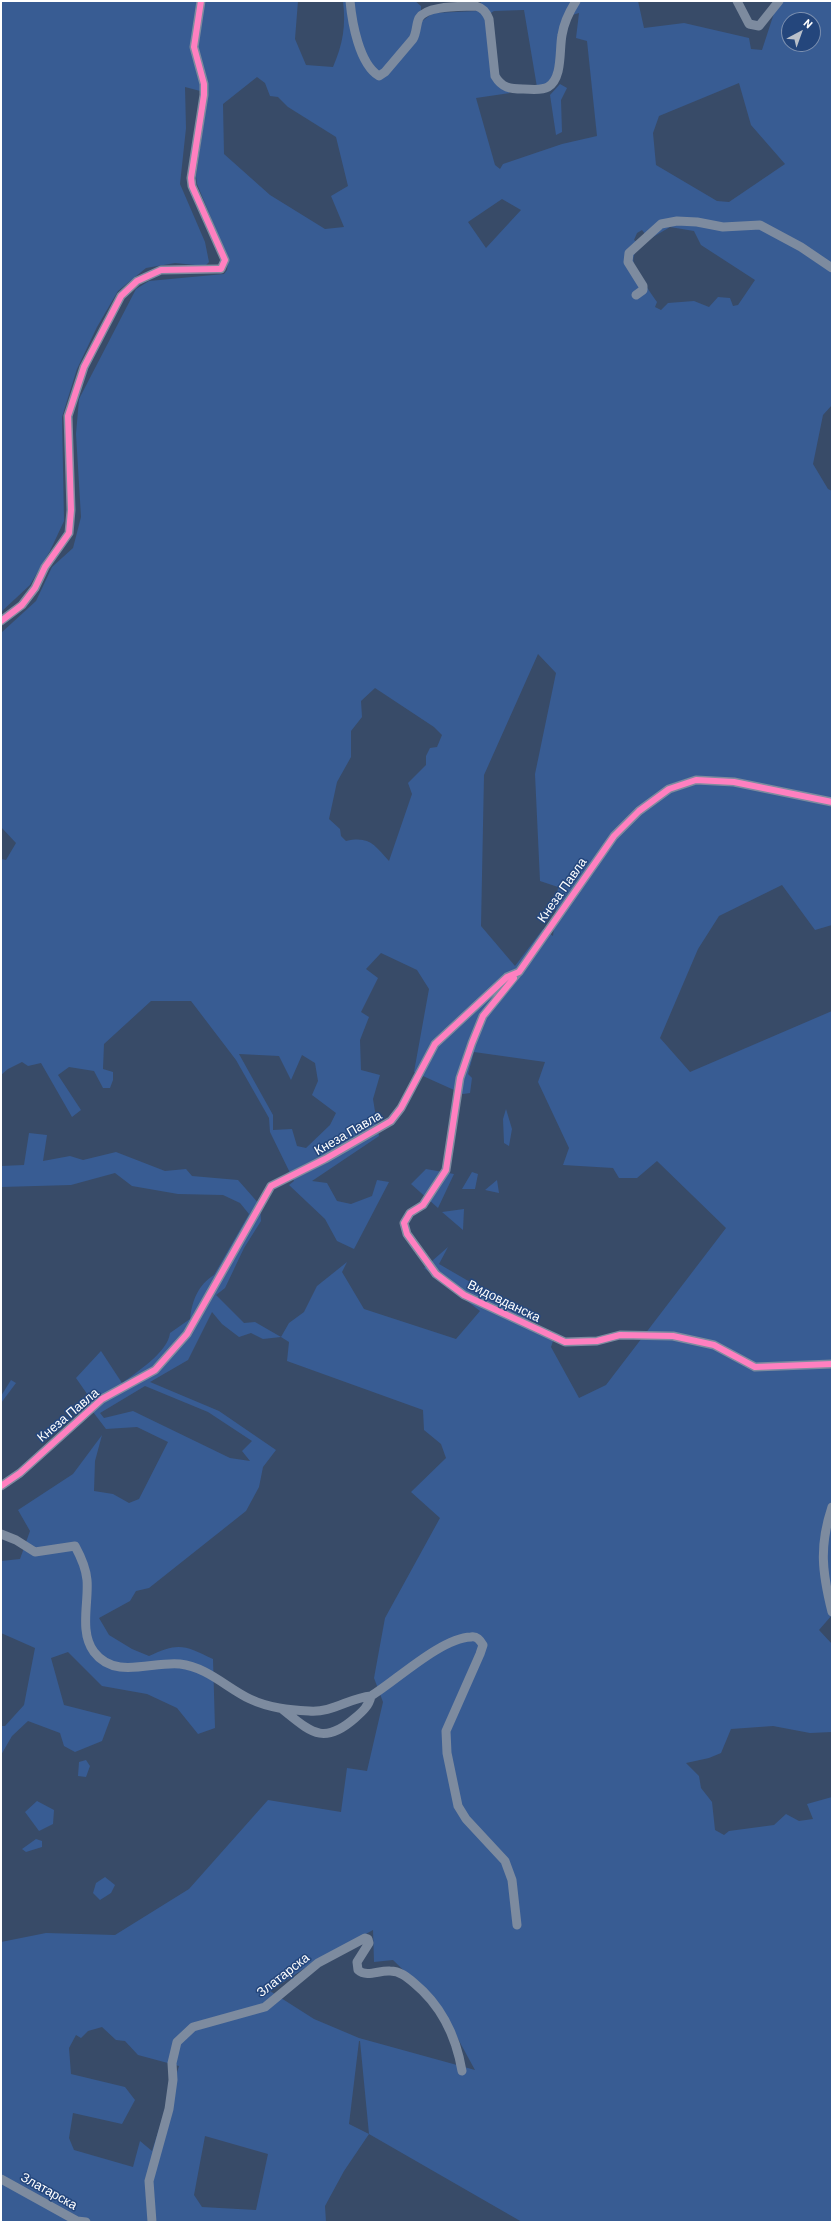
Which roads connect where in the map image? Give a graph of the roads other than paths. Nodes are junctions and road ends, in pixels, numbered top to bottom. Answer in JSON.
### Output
{"nodes":[{"id":1,"x":201,"y":1,"type":"edge"},
{"id":2,"x":350,"y":1,"type":"edge"},
{"id":3,"x":576,"y":1,"type":"edge"},
{"id":4,"x":737,"y":1,"type":"edge"},
{"id":5,"x":779,"y":1,"type":"edge"},
{"id":6,"x":832,"y":268,"type":"edge"},
{"id":7,"x":636,"y":295,"type":"dead end"},
{"id":8,"x":1,"y":621,"type":"edge"},
{"id":9,"x":832,"y":802,"type":"edge"},
{"id":10,"x":519,"y":972,"type":"junction"},
{"id":11,"x":832,"y":1364,"type":"edge"},
{"id":12,"x":1,"y":1486,"type":"edge"},
{"id":13,"x":832,"y":1507,"type":"edge"},
{"id":14,"x":1,"y":1534,"type":"edge"},
{"id":15,"x":832,"y":1612,"type":"edge"},
{"id":16,"x":371,"y":1696,"type":"junction"},
{"id":17,"x":282,"y":1709,"type":"junction"},
{"id":18,"x":517,"y":1925,"type":"dead end"},
{"id":19,"x":462,"y":2071,"type":"dead end"},
{"id":20,"x":1,"y":2179,"type":"edge"},
{"id":21,"x":86,"y":2222,"type":"edge"},
{"id":22,"x":152,"y":2222,"type":"edge"}],
"edges":[{"from":1,"to":8,"type":"street"},
{"from":2,"to":3,"type":"street"},
{"from":4,"to":5,"type":"street"},
{"from":6,"to":7,"type":"street"},
{"from":9,"to":10,"type":"street","name":"Кнеза Павла"},
{"from":10,"to":11,"type":"street","name":"Видовданска"},
{"from":10,"to":12,"type":"street","name":"Кнеза Павла"},
{"from":13,"to":15,"type":"street"},
{"from":14,"to":17,"type":"street"},
{"from":16,"to":17,"type":"street"},
{"from":16,"to":17,"type":"street"},
{"from":16,"to":18,"type":"street"},
{"from":19,"to":22,"type":"street","name":"Златарска"},
{"from":20,"to":21,"type":"street","name":"Златарска"}]}
